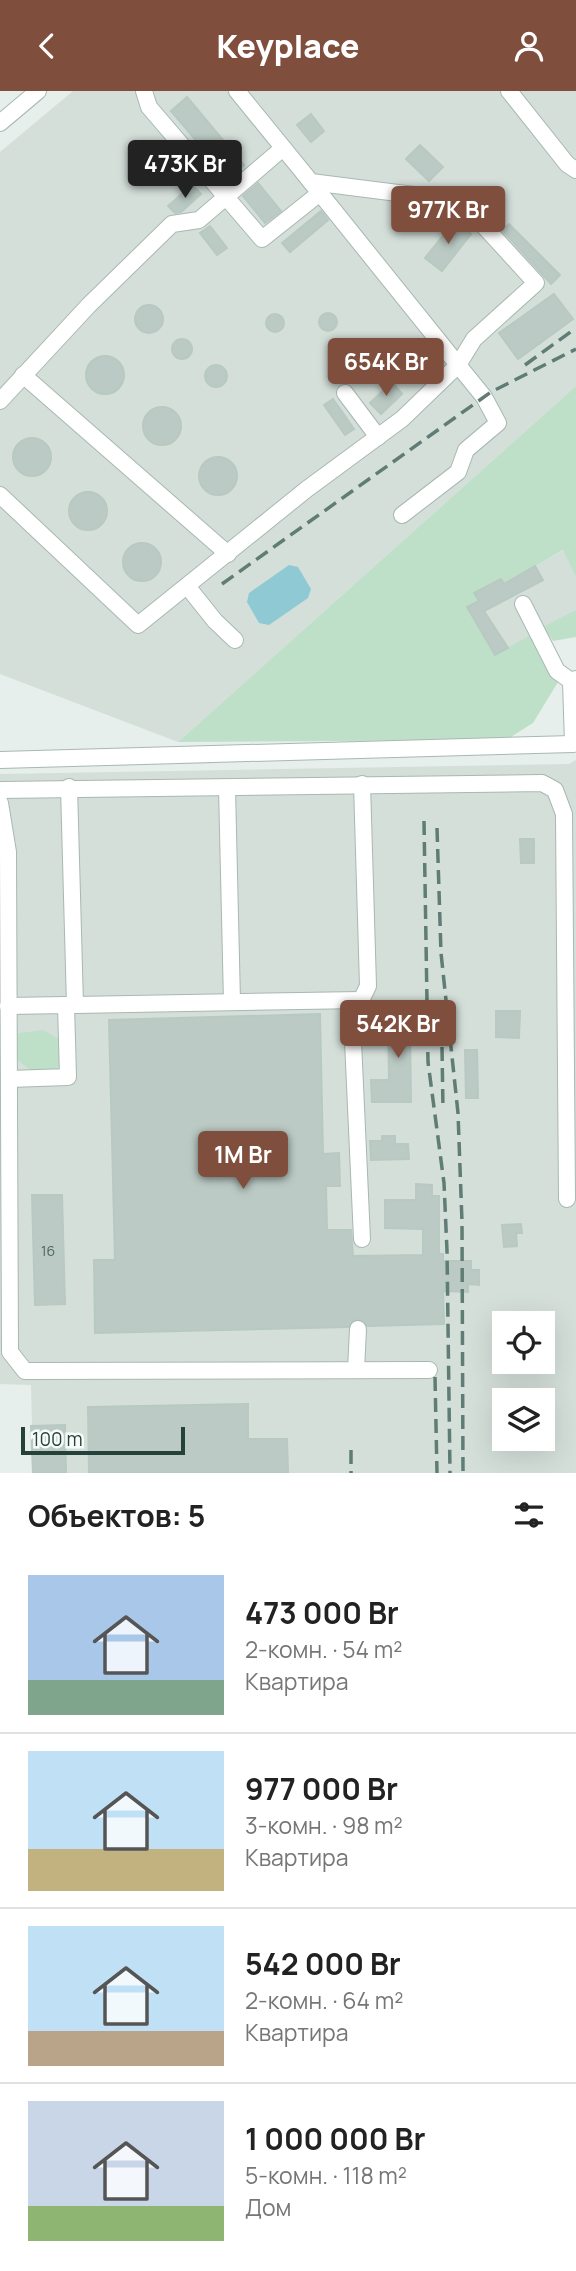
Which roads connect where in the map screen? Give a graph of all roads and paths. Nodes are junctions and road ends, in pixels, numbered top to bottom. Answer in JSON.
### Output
{"nodes":[{"id":1,"x":38,"y":91,"type":"edge"},
{"id":2,"x":144,"y":91,"type":"edge"},
{"id":3,"x":237,"y":91,"type":"edge"},
{"id":4,"x":509,"y":91,"type":"edge"},
{"id":5,"x":0,"y":123,"type":"edge"},
{"id":6,"x":283,"y":148,"type":"junction"},
{"id":7,"x":576,"y":170,"type":"edge"},
{"id":8,"x":315,"y":188,"type":"junction"},
{"id":9,"x":226,"y":197,"type":"junction"},
{"id":10,"x":458,"y":365,"type":"junction"},
{"id":11,"x":23,"y":375,"type":"junction"},
{"id":12,"x":345,"y":393,"type":"dead end"},
{"id":13,"x":0,"y":401,"type":"edge"},
{"id":14,"x":378,"y":437,"type":"junction"},
{"id":15,"x":0,"y":495,"type":"edge"},
{"id":16,"x":402,"y":515,"type":"dead end"},
{"id":17,"x":228,"y":554,"type":"junction"},
{"id":18,"x":187,"y":586,"type":"junction"},
{"id":19,"x":523,"y":604,"type":"dead end"},
{"id":20,"x":236,"y":640,"type":"dead end"},
{"id":21,"x":574,"y":680,"type":"edge"},
{"id":22,"x":0,"y":759,"type":"edge"},
{"id":23,"x":362,"y":783,"type":"junction"},
{"id":24,"x":69,"y":787,"type":"junction"},
{"id":25,"x":227,"y":788,"type":"junction"},
{"id":26,"x":0,"y":790,"type":"edge"},
{"id":27,"x":0,"y":803,"type":"edge"},
{"id":28,"x":361,"y":1000,"type":"junction"},
{"id":29,"x":232,"y":1002,"type":"junction"},
{"id":30,"x":70,"y":1005,"type":"junction"},
{"id":31,"x":8,"y":1006,"type":"junction"},
{"id":32,"x":9,"y":1079,"type":"junction"},
{"id":33,"x":567,"y":1199,"type":"dead end"},
{"id":34,"x":362,"y":1239,"type":"dead end"},
{"id":35,"x":358,"y":1329,"type":"dead end"},
{"id":36,"x":356,"y":1370,"type":"junction"},
{"id":37,"x":429,"y":1370,"type":"dead end"}],
"edges":[{"from":1,"to":5,"type":"lane"},
{"from":2,"to":9,"type":"lane"},
{"from":3,"to":6,"type":"lane"},
{"from":4,"to":7,"type":"lane"},
{"from":6,"to":8,"type":"lane"},
{"from":6,"to":9,"type":"lane"},
{"from":8,"to":9,"type":"lane"},
{"from":8,"to":10,"type":"lane"},
{"from":8,"to":10,"type":"lane"},
{"from":9,"to":11,"type":"lane"},
{"from":10,"to":14,"type":"lane"},
{"from":10,"to":16,"type":"lane"},
{"from":11,"to":13,"type":"lane"},
{"from":11,"to":17,"type":"lane"},
{"from":12,"to":14,"type":"lane"},
{"from":14,"to":17,"type":"lane"},
{"from":15,"to":18,"type":"lane"},
{"from":17,"to":18,"type":"lane"},
{"from":18,"to":20,"type":"lane"},
{"from":19,"to":21,"type":"lane"},
{"from":21,"to":22,"type":"lane"},
{"from":23,"to":25,"type":"lane"},
{"from":23,"to":28,"type":"lane"},
{"from":23,"to":33,"type":"lane"},
{"from":24,"to":25,"type":"lane"},
{"from":24,"to":26,"type":"lane"},
{"from":24,"to":30,"type":"lane"},
{"from":25,"to":29,"type":"lane"},
{"from":27,"to":31,"type":"lane"},
{"from":28,"to":29,"type":"lane"},
{"from":28,"to":34,"type":"lane"},
{"from":29,"to":30,"type":"lane"},
{"from":30,"to":31,"type":"lane"},
{"from":30,"to":32,"type":"lane"},
{"from":31,"to":32,"type":"lane"},
{"from":32,"to":36,"type":"lane"},
{"from":35,"to":36,"type":"lane"},
{"from":36,"to":37,"type":"lane"}]}
